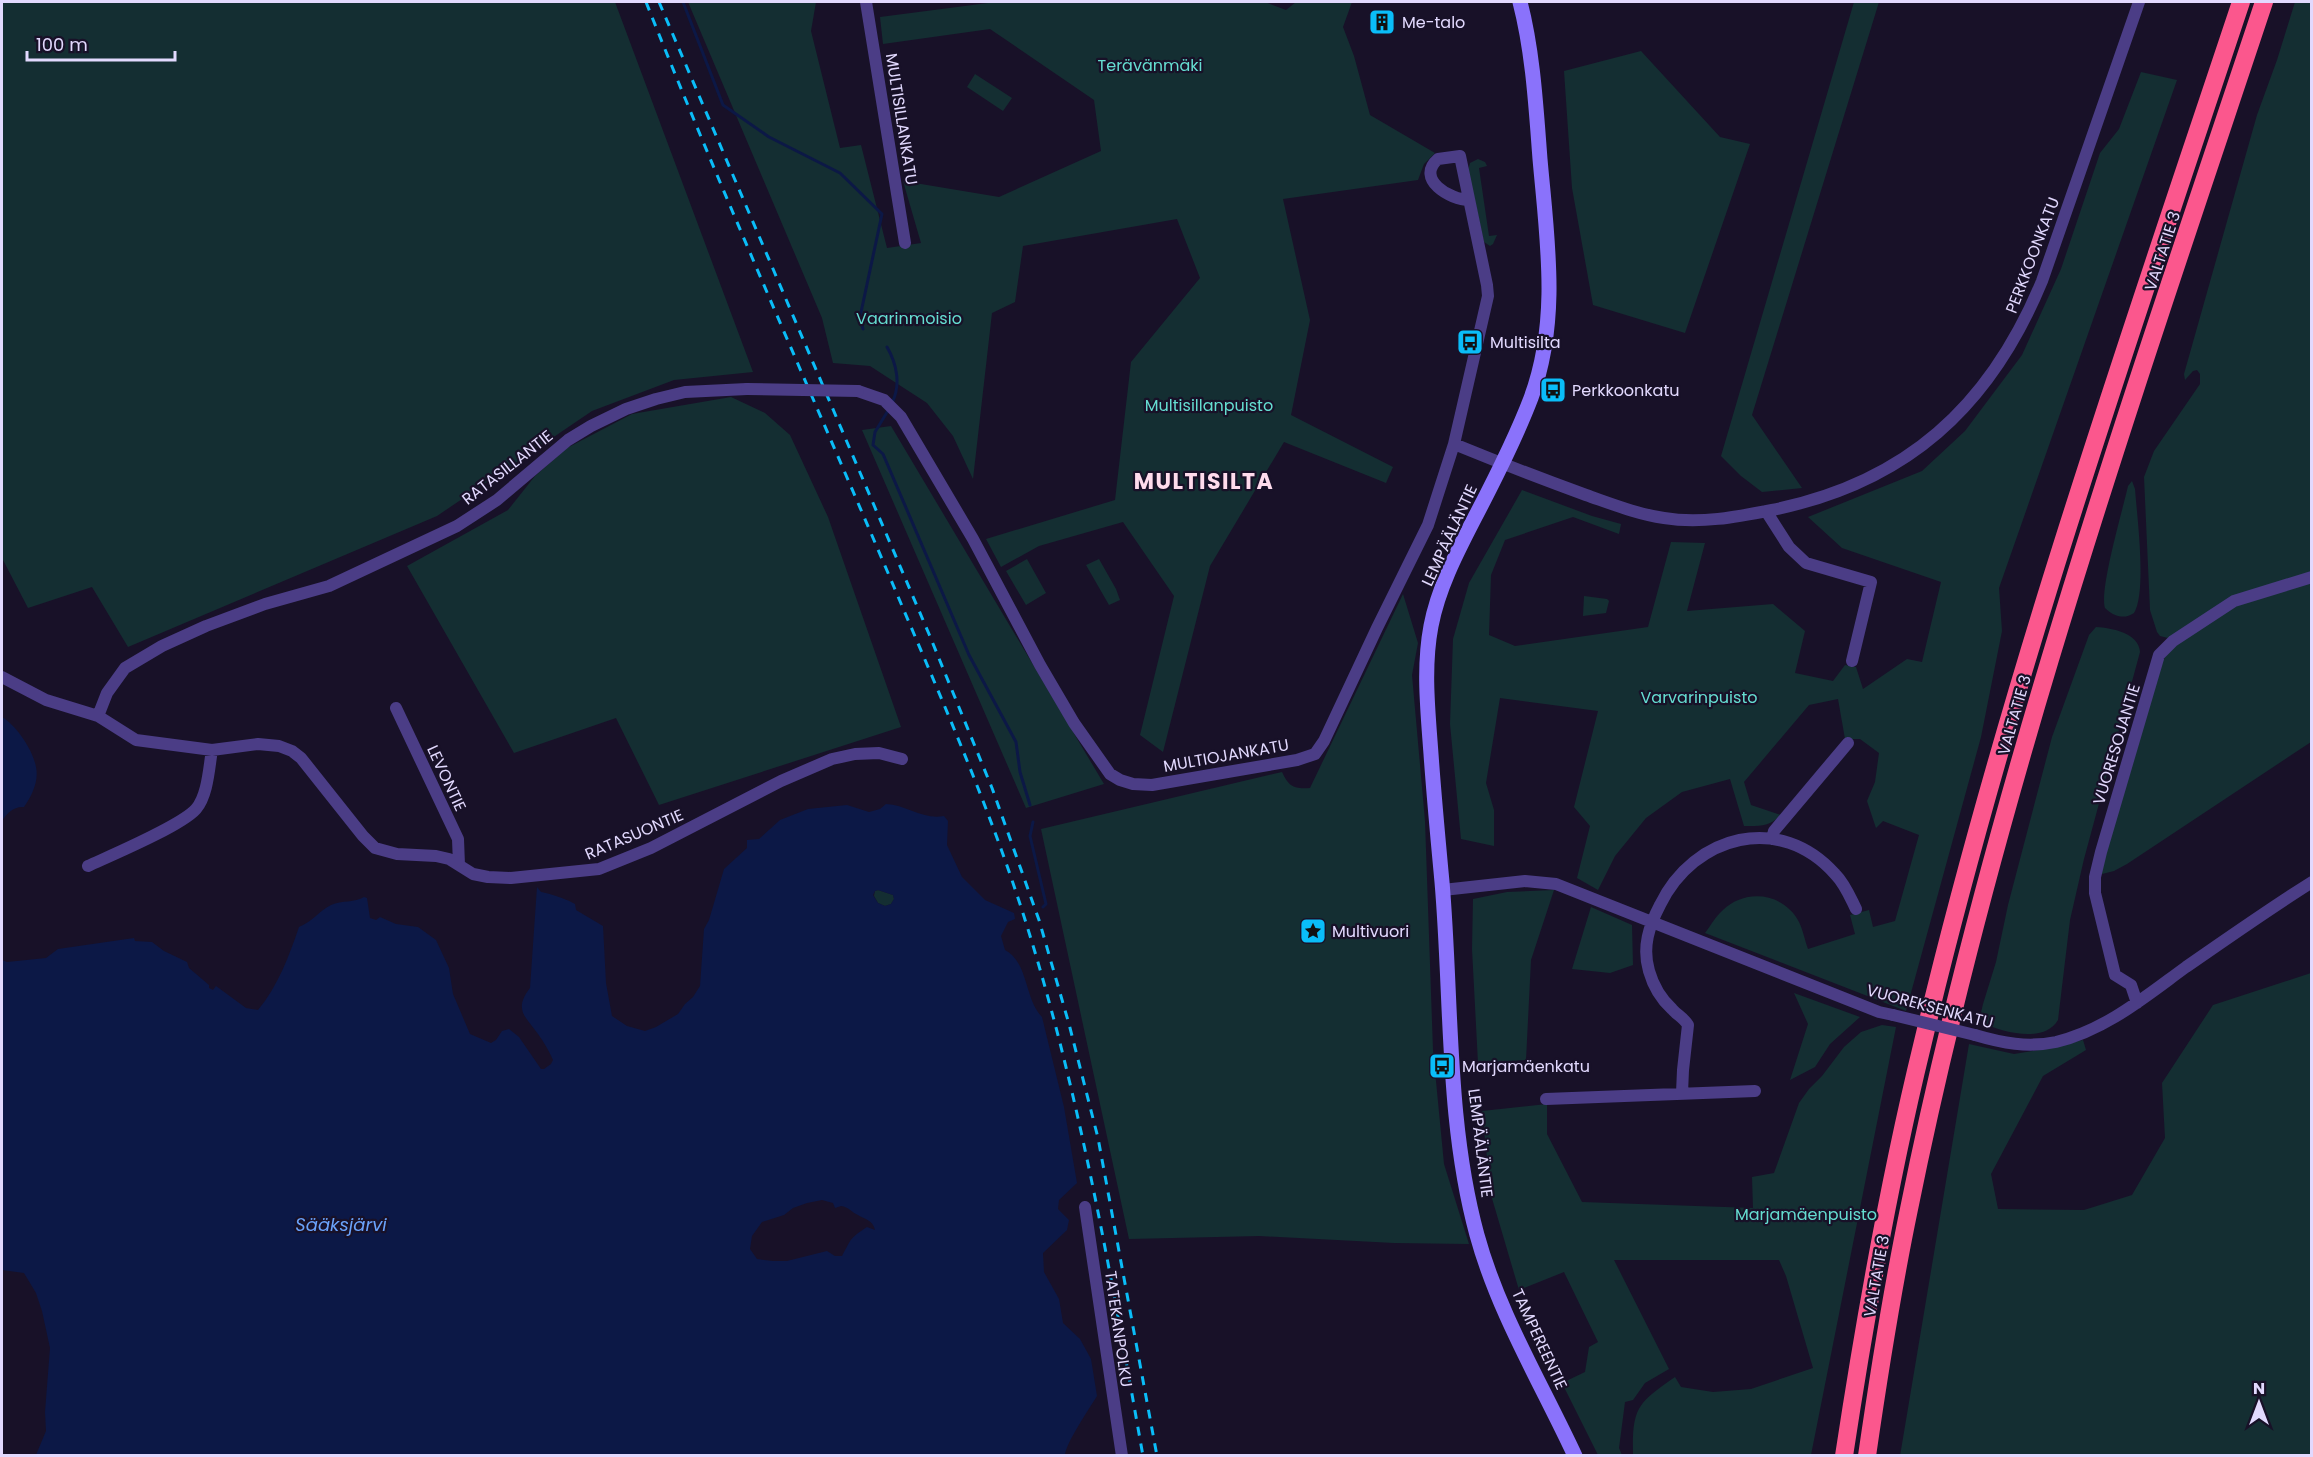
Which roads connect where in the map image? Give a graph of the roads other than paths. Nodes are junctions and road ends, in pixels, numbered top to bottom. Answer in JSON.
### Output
{"nodes":[{"id":1,"x":866,"y":2,"type":"edge"},
{"id":2,"x":1520,"y":2,"type":"edge"},
{"id":3,"x":2139,"y":2,"type":"edge"},
{"id":4,"x":2241,"y":2,"type":"edge"},
{"id":5,"x":2264,"y":2,"type":"edge"},
{"id":6,"x":1469,"y":200,"type":"dead end"},
{"id":7,"x":905,"y":243,"type":"dead end"},
{"id":8,"x":1455,"y":444,"type":"junction"},
{"id":9,"x":1502,"y":463,"type":"junction"},
{"id":10,"x":957,"y":510,"type":"joint"},
{"id":11,"x":1766,"y":511,"type":"junction"},
{"id":12,"x":2312,"y":577,"type":"edge"},
{"id":13,"x":1852,"y":661,"type":"dead end"},
{"id":14,"x":2,"y":677,"type":"edge"},
{"id":15,"x":396,"y":708,"type":"dead end"},
{"id":16,"x":98,"y":716,"type":"junction"},
{"id":17,"x":1848,"y":743,"type":"dead end"},
{"id":18,"x":212,"y":750,"type":"junction"},
{"id":19,"x":902,"y":759,"type":"dead end"},
{"id":20,"x":1772,"y":839,"type":"junction"},
{"id":21,"x":459,"y":865,"type":"junction"},
{"id":22,"x":88,"y":866,"type":"dead end"},
{"id":23,"x":2312,"y":882,"type":"edge"},
{"id":24,"x":1443,"y":890,"type":"junction"},
{"id":25,"x":1856,"y":909,"type":"dead end"},
{"id":26,"x":1652,"y":922,"type":"junction"},
{"id":27,"x":2137,"y":1003,"type":"junction"},
{"id":28,"x":1755,"y":1091,"type":"dead end"},
{"id":29,"x":1682,"y":1094,"type":"junction"},
{"id":30,"x":1546,"y":1099,"type":"dead end"},
{"id":31,"x":1085,"y":1207,"type":"dead end"},
{"id":32,"x":1478,"y":1236,"type":"joint"},
{"id":33,"x":1122,"y":1455,"type":"edge"},
{"id":34,"x":1575,"y":1455,"type":"edge"},
{"id":35,"x":1844,"y":1455,"type":"edge"},
{"id":36,"x":1867,"y":1455,"type":"edge"}],
"edges":[{"from":1,"to":7,"type":"street","name":"MULTISILLANKATU"},
{"from":2,"to":9,"type":"main road","name":"LEMPÄÄLÄNTIE"},
{"from":3,"to":11,"type":"street","name":"PERKKOONKATU"},
{"from":4,"to":35,"type":"highway","name":"VALTATIE 3"},
{"from":5,"to":36,"type":"highway","name":"VALTATIE 3"},
{"from":6,"to":8,"type":"street","name":"MULTIOJANKATU"},
{"from":8,"to":9,"type":"street"},
{"from":8,"to":10,"type":"street","name":"MULTIOJANKATU"},
{"from":9,"to":11,"type":"street","name":"PERKKOONKATU"},
{"from":9,"to":24,"type":"main road","name":"LEMPÄÄLÄNTIE"},
{"from":10,"to":16,"type":"street","name":"RATASILLANTIE","bridge":true},
{"from":11,"to":13,"type":"street"},
{"from":12,"to":27,"type":"street","name":"VUORESOJANTIE"},
{"from":14,"to":16,"type":"street"},
{"from":15,"to":21,"type":"street","name":"LEVONTIE"},
{"from":16,"to":18,"type":"street","name":"RATASUONTIE"},
{"from":17,"to":20,"type":"street"},
{"from":18,"to":21,"type":"street","name":"RATASUONTIE"},
{"from":18,"to":22,"type":"street"},
{"from":19,"to":21,"type":"street","name":"RATASUONTIE"},
{"from":20,"to":25,"type":"street"},
{"from":20,"to":26,"type":"street"},
{"from":23,"to":27,"type":"street","name":"VUOREKSENKATU"},
{"from":24,"to":26,"type":"street","name":"VUOREKSENKATU"},
{"from":24,"to":32,"type":"main road","name":"LEMPÄÄLÄNTIE"},
{"from":26,"to":27,"type":"street","name":"VUOREKSENKATU","bridge":true},
{"from":26,"to":29,"type":"street"},
{"from":28,"to":29,"type":"street"},
{"from":29,"to":30,"type":"street"},
{"from":31,"to":33,"type":"street","name":"TATEKANPOLKU"},
{"from":32,"to":34,"type":"main road","name":"TAMPEREENTIE"}]}
